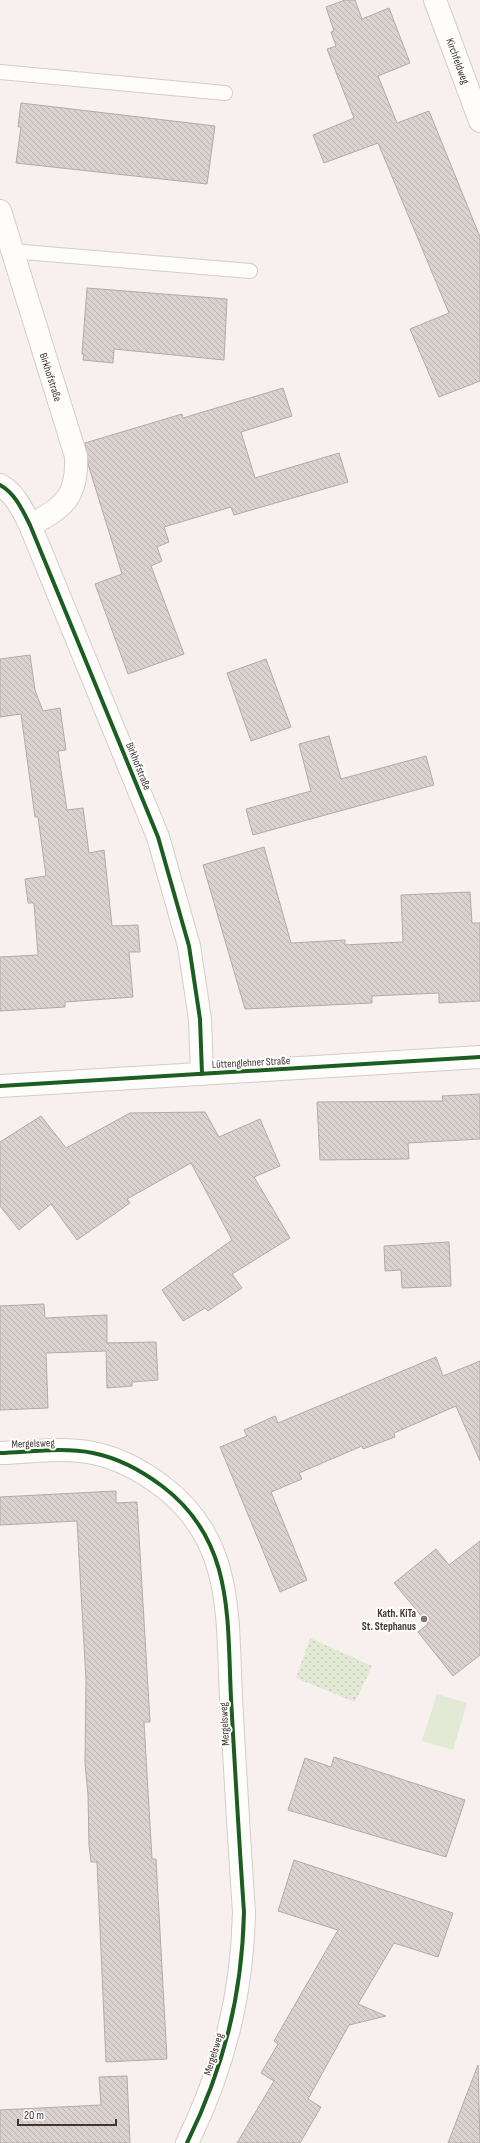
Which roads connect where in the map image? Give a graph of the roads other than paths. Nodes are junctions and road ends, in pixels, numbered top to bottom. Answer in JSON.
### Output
{"nodes":[{"id":1,"x":435,"y":0,"type":"edge"},
{"id":2,"x":0,"y":72,"type":"edge"},
{"id":3,"x":225,"y":93,"type":"dead end"},
{"id":4,"x":480,"y":121,"type":"edge"},
{"id":5,"x":0,"y":211,"type":"edge"},
{"id":6,"x":11,"y":251,"type":"junction"},
{"id":7,"x":250,"y":271,"type":"dead end"},
{"id":8,"x":0,"y":485,"type":"edge"},
{"id":9,"x":30,"y":525,"type":"junction"},
{"id":10,"x":480,"y":1057,"type":"edge"},
{"id":11,"x":202,"y":1074,"type":"junction"},
{"id":12,"x":0,"y":1086,"type":"edge"},
{"id":13,"x":0,"y":1453,"type":"edge"},
{"id":14,"x":187,"y":2143,"type":"edge"}],
"edges":[{"from":1,"to":4,"type":"street","name":"Kirchfeldweg"},
{"from":2,"to":3,"type":"lane"},
{"from":5,"to":6,"type":"street","name":"Birkhofstraße"},
{"from":6,"to":7,"type":"lane"},
{"from":6,"to":9,"type":"street","name":"Birkhofstraße"},
{"from":8,"to":9,"type":"street","name":"Birkhofstraße"},
{"from":9,"to":11,"type":"street","name":"Birkhofstraße"},
{"from":10,"to":11,"type":"street","name":"Lüttenglehner Straße"},
{"from":11,"to":12,"type":"street","name":"Lüttenglehner Straße"},
{"from":13,"to":14,"type":"street","name":"Mergelsweg"}]}
